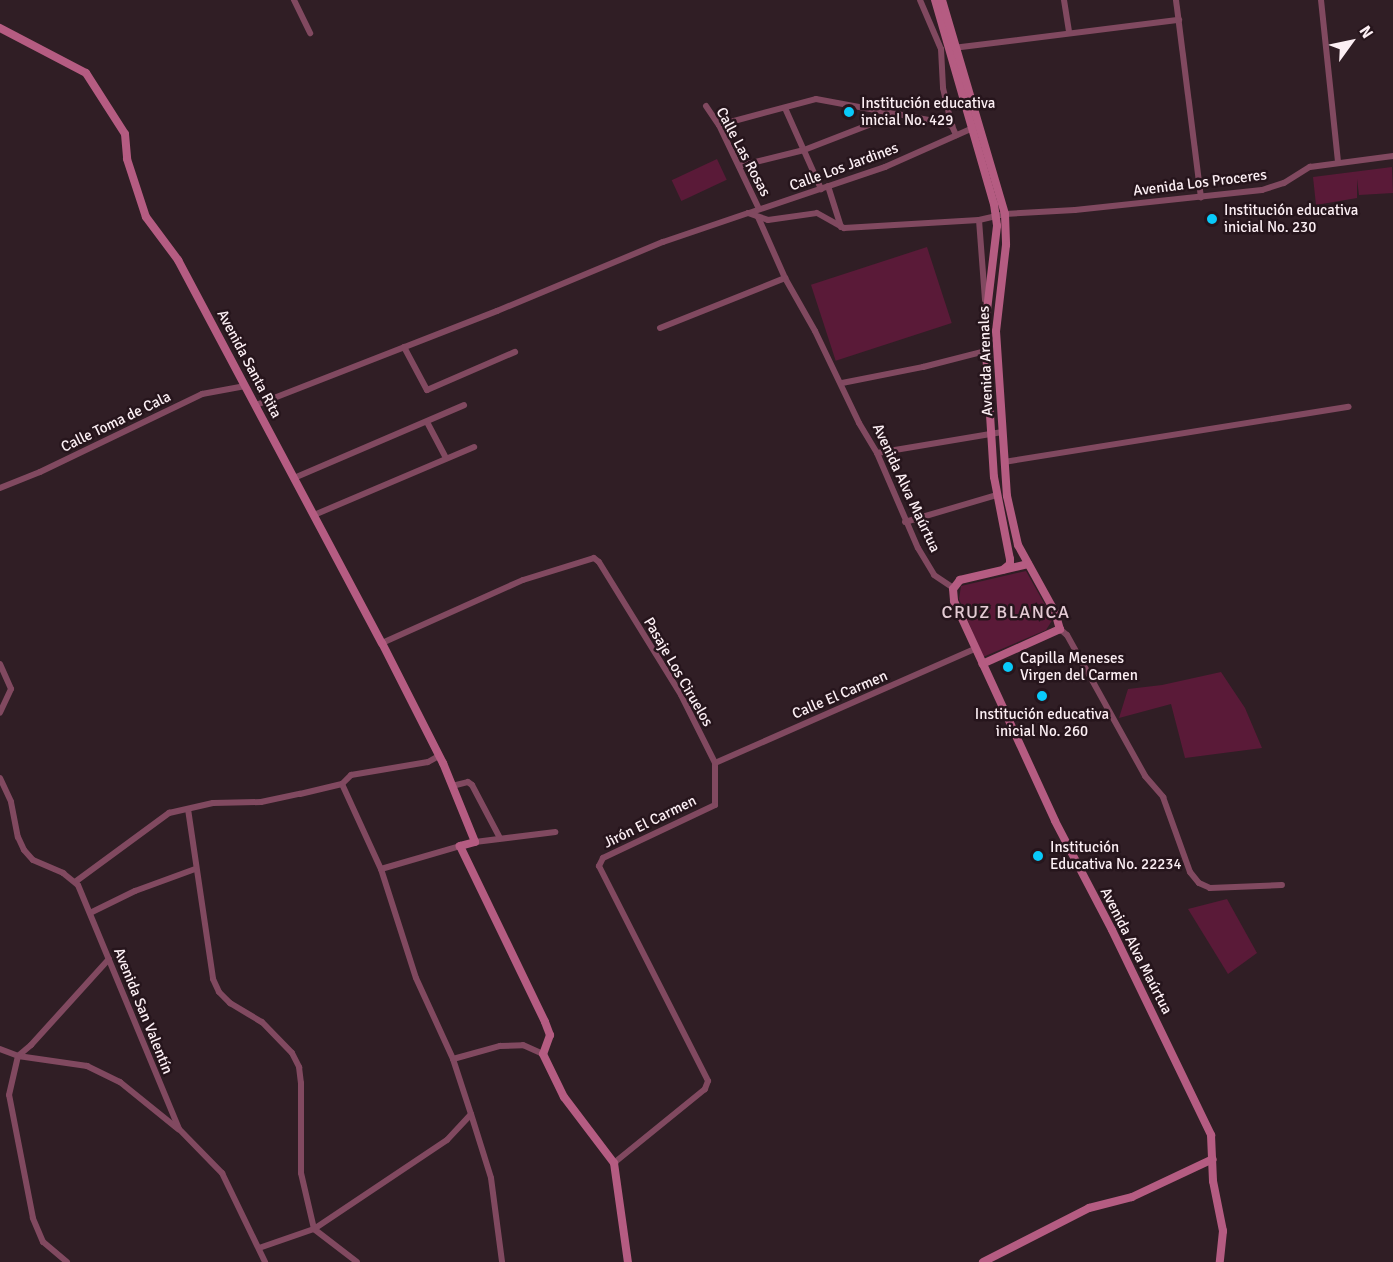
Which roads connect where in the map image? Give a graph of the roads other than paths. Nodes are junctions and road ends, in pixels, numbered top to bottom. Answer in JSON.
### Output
{"nodes":[{"id":1,"x":294,"y":0,"type":"edge"},
{"id":2,"x":920,"y":0,"type":"edge"},
{"id":3,"x":935,"y":0,"type":"edge"},
{"id":4,"x":942,"y":0,"type":"edge"},
{"id":5,"x":1064,"y":0,"type":"edge"},
{"id":6,"x":1176,"y":0,"type":"edge"},
{"id":7,"x":1321,"y":0,"type":"edge"},
{"id":8,"x":1179,"y":20,"type":"junction"},
{"id":9,"x":0,"y":28,"type":"edge"},
{"id":10,"x":310,"y":33,"type":"dead end"},
{"id":11,"x":1069,"y":33,"type":"junction"},
{"id":12,"x":953,"y":48,"type":"junction"},
{"id":13,"x":706,"y":106,"type":"dead end"},
{"id":14,"x":785,"y":108,"type":"junction"},
{"id":15,"x":898,"y":114,"type":"junction"},
{"id":16,"x":719,"y":125,"type":"junction"},
{"id":17,"x":952,"y":126,"type":"junction"},
{"id":18,"x":976,"y":127,"type":"junction"},
{"id":19,"x":956,"y":135,"type":"junction"},
{"id":20,"x":804,"y":150,"type":"junction"},
{"id":21,"x":1393,"y":156,"type":"edge"},
{"id":22,"x":1338,"y":163,"type":"junction"},
{"id":23,"x":739,"y":166,"type":"junction"},
{"id":24,"x":825,"y":187,"type":"junction"},
{"id":25,"x":1201,"y":197,"type":"junction"},
{"id":26,"x":759,"y":209,"type":"junction"},
{"id":27,"x":748,"y":213,"type":"junction"},
{"id":28,"x":1005,"y":214,"type":"junction"},
{"id":29,"x":996,"y":216,"type":"junction"},
{"id":30,"x":758,"y":217,"type":"junction"},
{"id":31,"x":979,"y":220,"type":"junction"},
{"id":32,"x":841,"y":227,"type":"junction"},
{"id":33,"x":785,"y":278,"type":"junction"},
{"id":34,"x":987,"y":310,"type":"junction"},
{"id":35,"x":660,"y":328,"type":"dead end"},
{"id":36,"x":404,"y":347,"type":"junction"},
{"id":37,"x":515,"y":351,"type":"dead end"},
{"id":38,"x":986,"y":351,"type":"junction"},
{"id":39,"x":842,"y":383,"type":"junction"},
{"id":40,"x":244,"y":386,"type":"junction"},
{"id":41,"x":256,"y":405,"type":"junction"},
{"id":42,"x":464,"y":405,"type":"dead end"},
{"id":43,"x":1349,"y":407,"type":"dead end"},
{"id":44,"x":427,"y":422,"type":"junction"},
{"id":45,"x":990,"y":432,"type":"junction"},
{"id":46,"x":1002,"y":432,"type":"junction"},
{"id":47,"x":474,"y":447,"type":"dead end"},
{"id":48,"x":877,"y":453,"type":"junction"},
{"id":49,"x":446,"y":458,"type":"junction"},
{"id":50,"x":1004,"y":462,"type":"junction"},
{"id":51,"x":294,"y":478,"type":"junction"},
{"id":52,"x":0,"y":488,"type":"edge"},
{"id":53,"x":997,"y":495,"type":"junction"},
{"id":54,"x":314,"y":514,"type":"junction"},
{"id":55,"x":904,"y":522,"type":"junction"},
{"id":56,"x":1028,"y":564,"type":"junction"},
{"id":57,"x":1004,"y":569,"type":"junction"},
{"id":58,"x":953,"y":588,"type":"junction"},
{"id":59,"x":1060,"y":629,"type":"junction"},
{"id":60,"x":382,"y":643,"type":"junction"},
{"id":61,"x":975,"y":649,"type":"junction"},
{"id":62,"x":0,"y":664,"type":"edge"},
{"id":63,"x":982,"y":664,"type":"junction"},
{"id":64,"x":0,"y":713,"type":"edge"},
{"id":65,"x":438,"y":756,"type":"junction"},
{"id":66,"x":715,"y":763,"type":"junction"},
{"id":67,"x":0,"y":778,"type":"edge"},
{"id":68,"x":342,"y":784,"type":"junction"},
{"id":69,"x":452,"y":786,"type":"junction"},
{"id":70,"x":715,"y":805,"type":"joint"},
{"id":71,"x":188,"y":809,"type":"junction"},
{"id":72,"x":555,"y":832,"type":"dead end"},
{"id":73,"x":500,"y":838,"type":"junction"},
{"id":74,"x":475,"y":842,"type":"junction"},
{"id":75,"x":460,"y":846,"type":"junction"},
{"id":76,"x":195,"y":869,"type":"junction"},
{"id":77,"x":381,"y":869,"type":"junction"},
{"id":78,"x":75,"y":882,"type":"junction"},
{"id":79,"x":1282,"y":885,"type":"dead end"},
{"id":80,"x":90,"y":913,"type":"junction"},
{"id":81,"x":109,"y":959,"type":"junction"},
{"id":82,"x":0,"y":1048,"type":"edge"},
{"id":83,"x":543,"y":1054,"type":"junction"},
{"id":84,"x":18,"y":1056,"type":"junction"},
{"id":85,"x":453,"y":1059,"type":"junction"},
{"id":86,"x":471,"y":1114,"type":"junction"},
{"id":87,"x":178,"y":1129,"type":"junction"},
{"id":88,"x":1213,"y":1159,"type":"junction"},
{"id":89,"x":614,"y":1163,"type":"junction"},
{"id":90,"x":314,"y":1229,"type":"junction"},
{"id":91,"x":259,"y":1248,"type":"junction"},
{"id":92,"x":67,"y":1262,"type":"edge"},
{"id":93,"x":265,"y":1262,"type":"edge"},
{"id":94,"x":357,"y":1262,"type":"edge"},
{"id":95,"x":502,"y":1262,"type":"edge"},
{"id":96,"x":628,"y":1262,"type":"edge"},
{"id":97,"x":983,"y":1262,"type":"edge"},
{"id":98,"x":1220,"y":1262,"type":"edge"}],
"edges":[{"from":1,"to":10,"type":"street"},
{"from":2,"to":17,"type":"street"},
{"from":3,"to":12,"type":"street"},
{"from":4,"to":12,"type":"street","name":"Avenida Arenales"},
{"from":5,"to":11,"type":"street"},
{"from":6,"to":8,"type":"street"},
{"from":7,"to":22,"type":"street"},
{"from":8,"to":11,"type":"street"},
{"from":8,"to":25,"type":"street"},
{"from":9,"to":40,"type":"street","name":"Avenida Santa Rita"},
{"from":11,"to":12,"type":"street"},
{"from":12,"to":18,"type":"street","name":"Avenida Arenales"},
{"from":13,"to":16,"type":"street","name":"Calle Las Rosas"},
{"from":14,"to":15,"type":"street"},
{"from":14,"to":16,"type":"street"},
{"from":14,"to":20,"type":"street"},
{"from":15,"to":17,"type":"street"},
{"from":15,"to":20,"type":"street"},
{"from":16,"to":23,"type":"street","name":"Calle Las Rosas"},
{"from":17,"to":19,"type":"street"},
{"from":18,"to":19,"type":"street","name":"Calle Los Jardines"},
{"from":18,"to":28,"type":"street","name":"Avenida Arenales"},
{"from":18,"to":29,"type":"street"},
{"from":19,"to":24,"type":"street","name":"Calle Los Jardines"},
{"from":20,"to":23,"type":"street"},
{"from":20,"to":24,"type":"street"},
{"from":21,"to":22,"type":"street","name":"Avenida Los Proceres"},
{"from":22,"to":25,"type":"street","name":"Avenida Los Proceres"},
{"from":23,"to":26,"type":"street","name":"Calle Las Rosas"},
{"from":24,"to":26,"type":"street","name":"Calle Los Jardines"},
{"from":24,"to":32,"type":"street"},
{"from":25,"to":28,"type":"street","name":"Avenida Los Proceres"},
{"from":26,"to":27,"type":"street","name":"Calle Los Jardines"},
{"from":27,"to":30,"type":"street"},
{"from":27,"to":36,"type":"street","name":"Calle Los Jardines"},
{"from":28,"to":29,"type":"street","name":"Avenida Los Proceres"},
{"from":28,"to":46,"type":"street","name":"Avenida Arenales"},
{"from":29,"to":31,"type":"street","name":"Avenida Los Proceres"},
{"from":29,"to":34,"type":"street","name":"Avenida Arenales"},
{"from":30,"to":32,"type":"street"},
{"from":30,"to":33,"type":"street","name":"Avenida Alva Maúrtua"},
{"from":31,"to":32,"type":"street","name":"Avenida Los Proceres"},
{"from":31,"to":34,"type":"street"},
{"from":33,"to":35,"type":"street"},
{"from":33,"to":39,"type":"street","name":"Avenida Alva Maúrtua"},
{"from":34,"to":38,"type":"street","name":"Avenida Arenales"},
{"from":36,"to":37,"type":"street"},
{"from":36,"to":41,"type":"street","name":"Calle Los Jardines"},
{"from":38,"to":39,"type":"street"},
{"from":38,"to":45,"type":"street","name":"Avenida Arenales"},
{"from":39,"to":48,"type":"street","name":"Avenida Alva Maúrtua"},
{"from":40,"to":41,"type":"street","name":"Avenida Santa Rita"},
{"from":40,"to":52,"type":"street","name":"Calle Toma de Cala"},
{"from":41,"to":51,"type":"street","name":"Avenida Santa Rita"},
{"from":42,"to":44,"type":"street"},
{"from":43,"to":50,"type":"street"},
{"from":44,"to":49,"type":"street"},
{"from":44,"to":51,"type":"street"},
{"from":45,"to":46,"type":"street"},
{"from":45,"to":48,"type":"street"},
{"from":45,"to":53,"type":"street","name":"Avenida Arenales"},
{"from":46,"to":50,"type":"street","name":"Avenida Arenales"},
{"from":47,"to":49,"type":"street"},
{"from":48,"to":55,"type":"street","name":"Avenida Alva Maúrtua"},
{"from":49,"to":54,"type":"street"},
{"from":50,"to":56,"type":"street","name":"Avenida Arenales"},
{"from":51,"to":54,"type":"street","name":"Avenida Santa Rita"},
{"from":53,"to":55,"type":"street"},
{"from":53,"to":57,"type":"street","name":"Avenida Arenales"},
{"from":54,"to":60,"type":"street","name":"Avenida Santa Rita"},
{"from":55,"to":58,"type":"street","name":"Avenida Alva Maúrtua"},
{"from":56,"to":57,"type":"street"},
{"from":56,"to":59,"type":"street","name":"Avenida Arenales"},
{"from":57,"to":58,"type":"street"},
{"from":58,"to":61,"type":"street","name":"Avenida Alva Maúrtua"},
{"from":59,"to":63,"type":"street"},
{"from":59,"to":79,"type":"street"},
{"from":60,"to":65,"type":"street","name":"Avenida Santa Rita"},
{"from":60,"to":66,"type":"street","name":"Pasaje Los Ciruelos"},
{"from":61,"to":63,"type":"street","name":"Avenida Alva Maúrtua"},
{"from":61,"to":66,"type":"street","name":"Calle El Carmen"},
{"from":62,"to":64,"type":"street"},
{"from":63,"to":88,"type":"street","name":"Avenida Alva Maúrtua"},
{"from":65,"to":68,"type":"street"},
{"from":65,"to":69,"type":"street","name":"Avenida Santa Rita"},
{"from":66,"to":70,"type":"street","name":"Pasaje Los Ciruelos"},
{"from":67,"to":78,"type":"street"},
{"from":68,"to":71,"type":"street"},
{"from":68,"to":77,"type":"street"},
{"from":69,"to":73,"type":"street"},
{"from":69,"to":74,"type":"street","name":"Avenida Santa Rita"},
{"from":70,"to":89,"type":"street","name":"Jirón El Carmen"},
{"from":71,"to":76,"type":"street"},
{"from":71,"to":78,"type":"street"},
{"from":72,"to":73,"type":"street"},
{"from":73,"to":74,"type":"street"},
{"from":74,"to":75,"type":"street"},
{"from":75,"to":77,"type":"street"},
{"from":75,"to":83,"type":"street"},
{"from":76,"to":80,"type":"street"},
{"from":76,"to":90,"type":"street"},
{"from":77,"to":85,"type":"street"},
{"from":78,"to":80,"type":"street","name":"Avenida San Valentín"},
{"from":80,"to":81,"type":"street","name":"Avenida San Valentín"},
{"from":81,"to":84,"type":"street"},
{"from":81,"to":87,"type":"street","name":"Avenida San Valentín"},
{"from":82,"to":84,"type":"street"},
{"from":83,"to":85,"type":"street"},
{"from":83,"to":89,"type":"street"},
{"from":84,"to":87,"type":"street"},
{"from":84,"to":92,"type":"street"},
{"from":85,"to":86,"type":"street"},
{"from":86,"to":90,"type":"street"},
{"from":86,"to":95,"type":"street"},
{"from":87,"to":91,"type":"street","name":"Avenida San Valentín"},
{"from":88,"to":97,"type":"street"},
{"from":88,"to":98,"type":"street","name":"Avenida Alva Maúrtua"},
{"from":89,"to":96,"type":"street"},
{"from":90,"to":91,"type":"street"},
{"from":90,"to":94,"type":"street"},
{"from":91,"to":93,"type":"street","name":"Avenida San Valentín"}]}
